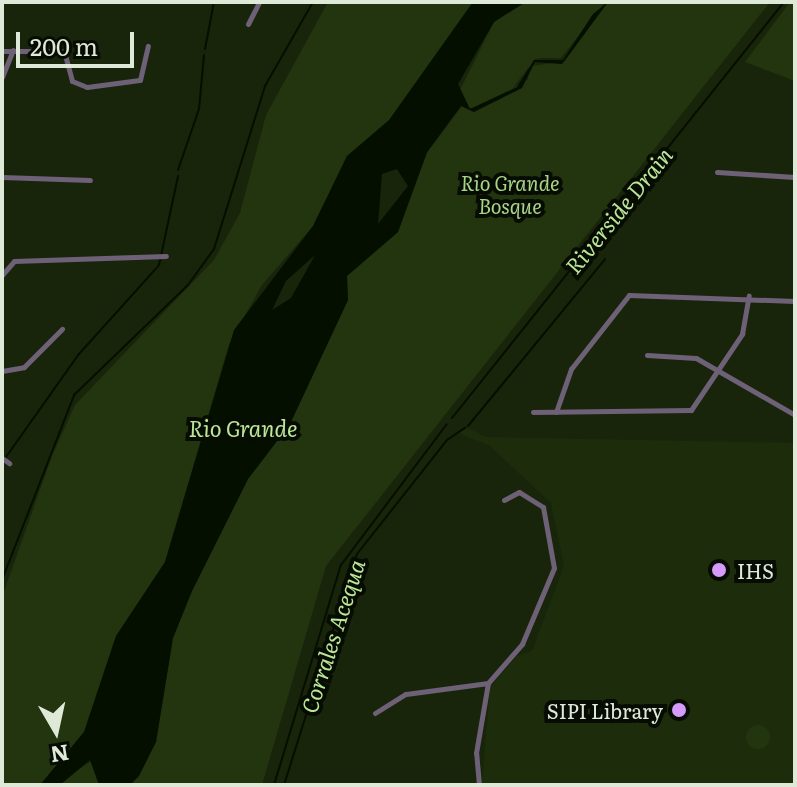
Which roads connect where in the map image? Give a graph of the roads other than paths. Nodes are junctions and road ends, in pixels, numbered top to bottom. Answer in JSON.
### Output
{"nodes":[{"id":1,"x":259,"y":2,"type":"edge"},
{"id":2,"x":248,"y":24,"type":"dead end"},
{"id":3,"x":148,"y":46,"type":"dead end"},
{"id":4,"x":13,"y":50,"type":"junction"},
{"id":5,"x":2,"y":51,"type":"edge"},
{"id":6,"x":2,"y":77,"type":"edge"},
{"id":7,"x":717,"y":172,"type":"dead end"},
{"id":8,"x":2,"y":177,"type":"edge"},
{"id":9,"x":795,"y":177,"type":"edge"},
{"id":10,"x":90,"y":180,"type":"dead end"},
{"id":11,"x":163,"y":256,"type":"dead end"},
{"id":12,"x":2,"y":275,"type":"edge"},
{"id":13,"x":749,"y":296,"type":"junction"},
{"id":14,"x":795,"y":301,"type":"edge"},
{"id":15,"x":62,"y":329,"type":"dead end"},
{"id":16,"x":647,"y":355,"type":"dead end"},
{"id":17,"x":2,"y":371,"type":"edge"},
{"id":18,"x":717,"y":373,"type":"junction"},
{"id":19,"x":533,"y":412,"type":"dead end"},
{"id":20,"x":556,"y":412,"type":"junction"},
{"id":21,"x":795,"y":415,"type":"edge"},
{"id":22,"x":2,"y":458,"type":"edge"},
{"id":23,"x":9,"y":463,"type":"dead end"},
{"id":24,"x":504,"y":500,"type":"dead end"},
{"id":25,"x":488,"y":683,"type":"junction"},
{"id":26,"x":375,"y":713,"type":"dead end"},
{"id":27,"x":479,"y":785,"type":"edge"}],
"edges":[{"from":1,"to":2,"type":"street"},
{"from":3,"to":4,"type":"street"},
{"from":4,"to":5,"type":"street"},
{"from":4,"to":6,"type":"street"},
{"from":7,"to":9,"type":"street"},
{"from":8,"to":10,"type":"street"},
{"from":11,"to":12,"type":"street"},
{"from":13,"to":14,"type":"street"},
{"from":13,"to":18,"type":"street"},
{"from":13,"to":20,"type":"street"},
{"from":15,"to":17,"type":"street"},
{"from":16,"to":18,"type":"street"},
{"from":18,"to":20,"type":"street"},
{"from":18,"to":21,"type":"street"},
{"from":19,"to":20,"type":"street"},
{"from":22,"to":23,"type":"street"},
{"from":24,"to":25,"type":"street"},
{"from":25,"to":26,"type":"street"},
{"from":25,"to":27,"type":"street"}]}
